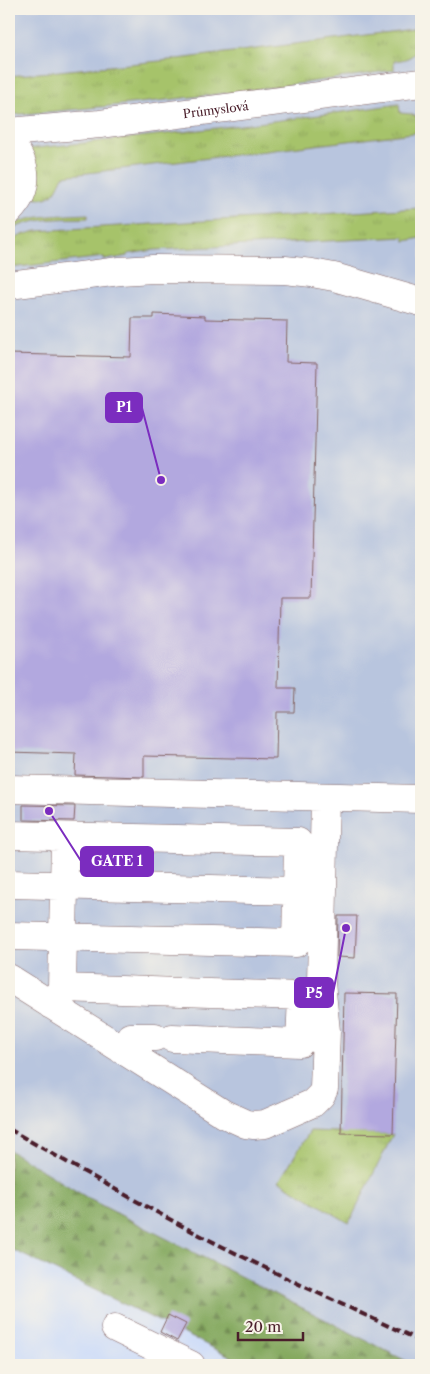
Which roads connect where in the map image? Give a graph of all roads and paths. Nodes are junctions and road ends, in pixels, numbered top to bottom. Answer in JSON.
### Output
{"nodes":[{"id":1,"x":421,"y":83,"type":"edge"},
{"id":2,"x":9,"y":132,"type":"edge"},
{"id":3,"x":9,"y":144,"type":"edge"},
{"id":4,"x":9,"y":211,"type":"edge"},
{"id":5,"x":9,"y":286,"type":"edge"},
{"id":6,"x":421,"y":302,"type":"edge"},
{"id":7,"x":9,"y":789,"type":"edge"},
{"id":8,"x":325,"y":797,"type":"junction"},
{"id":9,"x":421,"y":799,"type":"edge"},
{"id":10,"x":9,"y":835,"type":"edge"},
{"id":11,"x":65,"y":837,"type":"junction"},
{"id":12,"x":9,"y":884,"type":"edge"},
{"id":13,"x":64,"y":886,"type":"junction"},
{"id":14,"x":297,"y":891,"type":"junction"},
{"id":15,"x":9,"y":936,"type":"edge"},
{"id":16,"x":63,"y":937,"type":"junction"},
{"id":17,"x":9,"y":978,"type":"edge"},
{"id":18,"x":56,"y":996,"type":"junction"},
{"id":19,"x":312,"y":996,"type":"junction"},
{"id":20,"x":122,"y":1050,"type":"junction"},
{"id":21,"x":115,"y":1328,"type":"dead end"},
{"id":22,"x":188,"y":1365,"type":"edge"}],
"edges":[{"from":1,"to":2,"type":"main road","name":"Průmyslová"},
{"from":3,"to":4,"type":"main road"},
{"from":5,"to":6,"type":"main road"},
{"from":7,"to":8,"type":"main road"},
{"from":8,"to":9,"type":"main road"},
{"from":8,"to":19,"type":"main road"},
{"from":10,"to":11,"type":"main road"},
{"from":11,"to":13,"type":"main road"},
{"from":11,"to":14,"type":"main road"},
{"from":12,"to":13,"type":"main road"},
{"from":13,"to":14,"type":"main road"},
{"from":13,"to":16,"type":"main road"},
{"from":14,"to":16,"type":"main road"},
{"from":15,"to":16,"type":"main road"},
{"from":16,"to":18,"type":"main road"},
{"from":17,"to":18,"type":"main road"},
{"from":18,"to":19,"type":"main road"},
{"from":18,"to":20,"type":"main road"},
{"from":19,"to":20,"type":"main road"},
{"from":19,"to":20,"type":"main road"},
{"from":21,"to":22,"type":"main road"}]}
